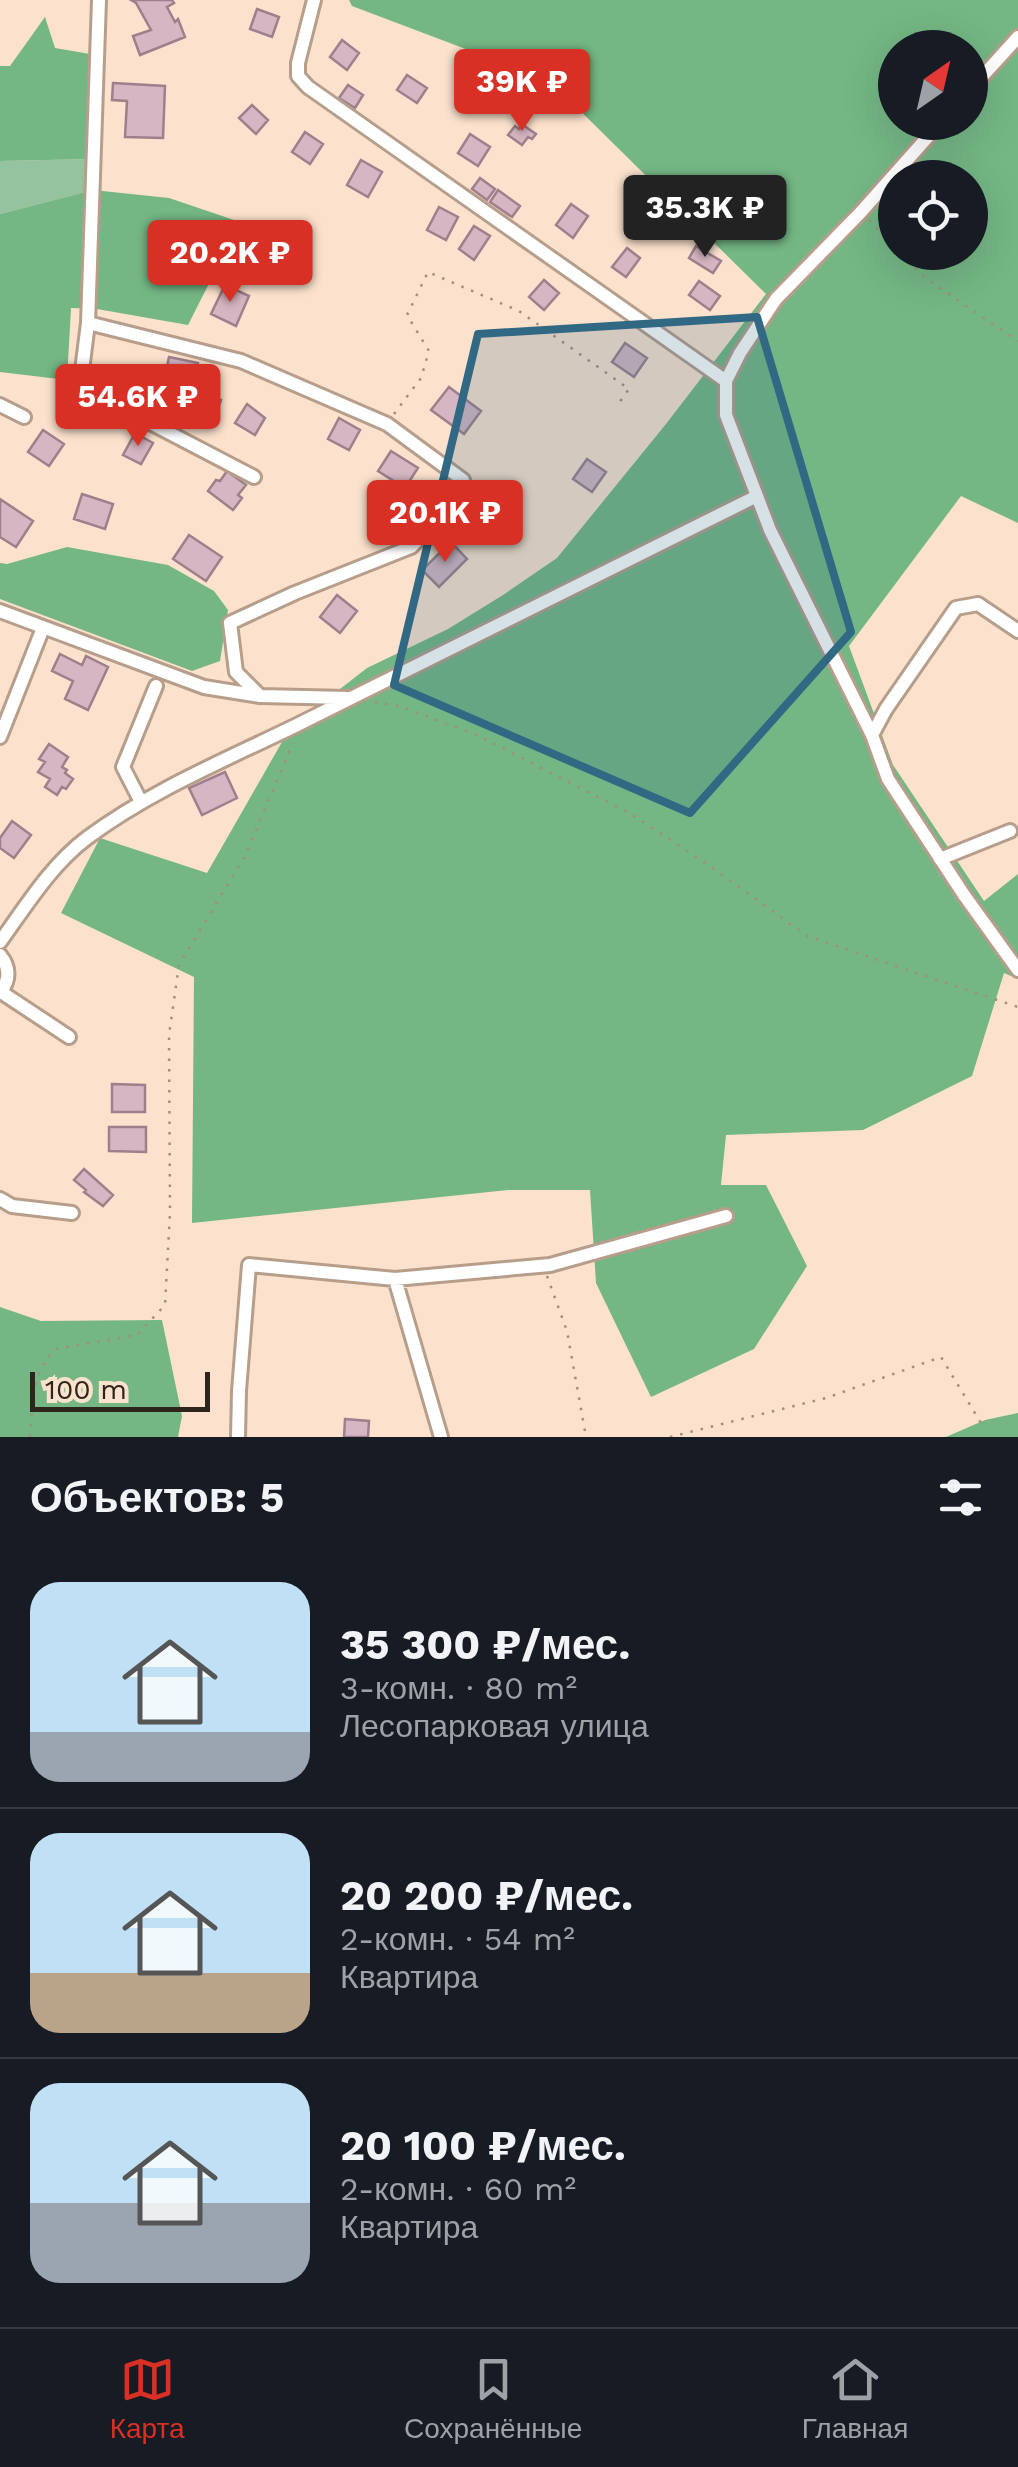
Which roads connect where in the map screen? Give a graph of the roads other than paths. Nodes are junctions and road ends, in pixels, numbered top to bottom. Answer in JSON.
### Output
{"nodes":[{"id":1,"x":99,"y":0,"type":"edge"},
{"id":2,"x":314,"y":0,"type":"edge"},
{"id":3,"x":1018,"y":36,"type":"edge"},
{"id":4,"x":988,"y":70,"type":"edge"},
{"id":5,"x":925,"y":140,"type":"edge"},
{"id":6,"x":88,"y":324,"type":"junction"},
{"id":7,"x":726,"y":382,"type":"junction"},
{"id":8,"x":0,"y":405,"type":"edge"},
{"id":9,"x":24,"y":417,"type":"dead end"},
{"id":10,"x":254,"y":477,"type":"dead end"},
{"id":11,"x":757,"y":496,"type":"junction"},
{"id":12,"x":0,"y":611,"type":"edge"},
{"id":13,"x":43,"y":628,"type":"junction"},
{"id":14,"x":1018,"y":631,"type":"edge"},
{"id":15,"x":156,"y":686,"type":"dead end"},
{"id":16,"x":260,"y":696,"type":"junction"},
{"id":17,"x":349,"y":698,"type":"junction"},
{"id":18,"x":872,"y":735,"type":"junction"},
{"id":19,"x":0,"y":736,"type":"edge"},
{"id":20,"x":141,"y":802,"type":"junction"},
{"id":21,"x":1010,"y":831,"type":"dead end"},
{"id":22,"x":940,"y":859,"type":"junction"},
{"id":23,"x":0,"y":942,"type":"edge"},
{"id":24,"x":0,"y":954,"type":"edge"},
{"id":25,"x":1018,"y":970,"type":"edge"},
{"id":26,"x":0,"y":992,"type":"edge"},
{"id":27,"x":69,"y":1036,"type":"dead end"},
{"id":28,"x":0,"y":1199,"type":"edge"},
{"id":29,"x":72,"y":1213,"type":"dead end"},
{"id":30,"x":726,"y":1216,"type":"dead end"},
{"id":31,"x":395,"y":1279,"type":"junction"},
{"id":32,"x":238,"y":1437,"type":"edge"},
{"id":33,"x":441,"y":1437,"type":"edge"}],
"edges":[{"from":1,"to":6,"type":"street"},
{"from":2,"to":7,"type":"street"},
{"from":3,"to":4,"type":"street"},
{"from":5,"to":7,"type":"street"},
{"from":6,"to":10,"type":"street"},
{"from":6,"to":16,"type":"street"},
{"from":7,"to":11,"type":"street"},
{"from":8,"to":9,"type":"street"},
{"from":11,"to":17,"type":"street"},
{"from":11,"to":18,"type":"street"},
{"from":12,"to":13,"type":"street"},
{"from":13,"to":16,"type":"street"},
{"from":13,"to":19,"type":"street"},
{"from":14,"to":18,"type":"street"},
{"from":15,"to":20,"type":"street"},
{"from":16,"to":17,"type":"street"},
{"from":17,"to":20,"type":"street"},
{"from":18,"to":22,"type":"street"},
{"from":20,"to":23,"type":"street"},
{"from":21,"to":22,"type":"street"},
{"from":22,"to":25,"type":"street"},
{"from":24,"to":26,"type":"street"},
{"from":26,"to":27,"type":"street"},
{"from":28,"to":29,"type":"street"},
{"from":30,"to":31,"type":"street"},
{"from":31,"to":32,"type":"street"},
{"from":31,"to":33,"type":"street"}]}
